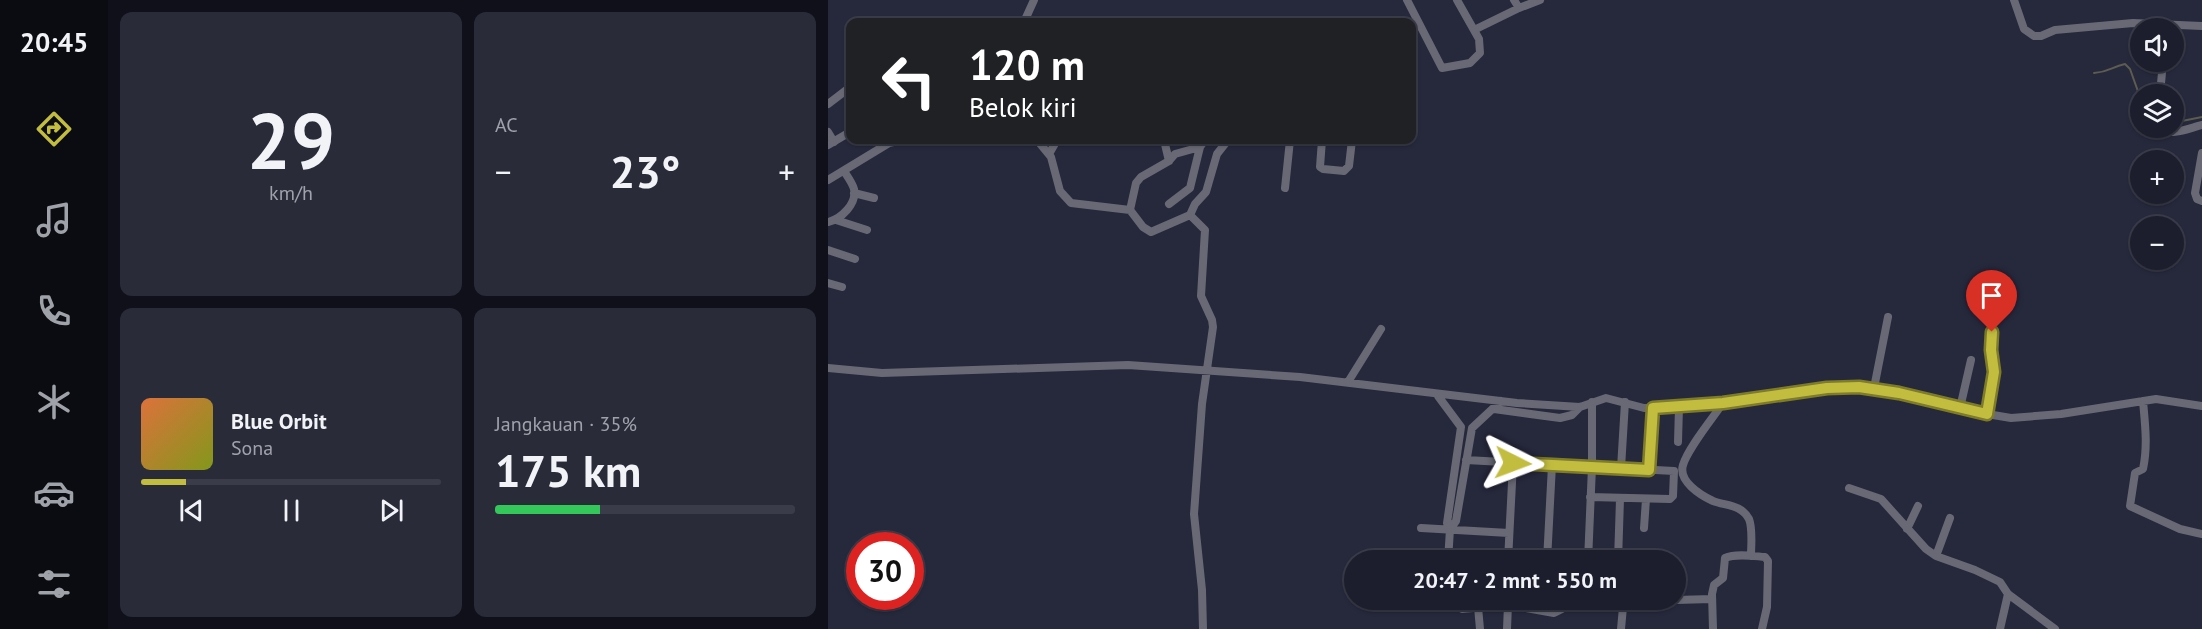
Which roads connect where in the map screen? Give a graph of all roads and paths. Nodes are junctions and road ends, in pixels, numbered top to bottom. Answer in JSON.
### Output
{"nodes":[{"id":1,"x":1034,"y":0,"type":"edge"},
{"id":2,"x":1407,"y":0,"type":"edge"},
{"id":3,"x":1457,"y":0,"type":"edge"},
{"id":4,"x":1540,"y":0,"type":"edge"},
{"id":5,"x":2014,"y":0,"type":"edge"},
{"id":6,"x":1516,"y":4,"type":"edge"},
{"id":7,"x":1026,"y":18,"type":"edge"},
{"id":8,"x":2130,"y":23,"type":"edge"},
{"id":9,"x":2184,"y":26,"type":"edge"},
{"id":10,"x":2202,"y":26,"type":"edge"},
{"id":11,"x":1474,"y":30,"type":"junction"},
{"id":12,"x":842,"y":80,"type":"dead end"},
{"id":13,"x":846,"y":84,"type":"edge"},
{"id":14,"x":846,"y":92,"type":"edge"},
{"id":15,"x":828,"y":104,"type":"edge"},
{"id":16,"x":2202,"y":125,"type":"edge"},
{"id":17,"x":2184,"y":130,"type":"edge"},
{"id":18,"x":828,"y":132,"type":"edge"},
{"id":19,"x":846,"y":134,"type":"edge"},
{"id":20,"x":831,"y":143,"type":"edge"},
{"id":21,"x":883,"y":144,"type":"edge"},
{"id":22,"x":1040,"y":144,"type":"edge"},
{"id":23,"x":1055,"y":144,"type":"edge"},
{"id":24,"x":1165,"y":144,"type":"edge"},
{"id":25,"x":1200,"y":144,"type":"edge"},
{"id":26,"x":1202,"y":144,"type":"edge"},
{"id":27,"x":1225,"y":144,"type":"edge"},
{"id":28,"x":1290,"y":144,"type":"edge"},
{"id":29,"x":1322,"y":144,"type":"edge"},
{"id":30,"x":1352,"y":144,"type":"edge"},
{"id":31,"x":2202,"y":153,"type":"edge"},
{"id":32,"x":1049,"y":154,"type":"junction"},
{"id":33,"x":1169,"y":161,"type":"junction"},
{"id":34,"x":843,"y":171,"type":"junction"},
{"id":35,"x":828,"y":180,"type":"edge"},
{"id":36,"x":1285,"y":188,"type":"dead end"},
{"id":37,"x":854,"y":193,"type":"junction"},
{"id":38,"x":874,"y":198,"type":"dead end"},
{"id":39,"x":2202,"y":201,"type":"edge"},
{"id":40,"x":1169,"y":204,"type":"dead end"},
{"id":41,"x":1130,"y":210,"type":"junction"},
{"id":42,"x":1190,"y":215,"type":"junction"},
{"id":43,"x":832,"y":221,"type":"edge"},
{"id":44,"x":867,"y":230,"type":"dead end"},
{"id":45,"x":828,"y":250,"type":"edge"},
{"id":46,"x":855,"y":259,"type":"dead end"},
{"id":47,"x":828,"y":283,"type":"edge"},
{"id":48,"x":842,"y":287,"type":"dead end"},
{"id":49,"x":1888,"y":317,"type":"dead end"},
{"id":50,"x":1381,"y":329,"type":"dead end"},
{"id":51,"x":1992,"y":332,"type":"dead end"},
{"id":52,"x":1971,"y":360,"type":"dead end"},
{"id":53,"x":828,"y":368,"type":"edge"},
{"id":54,"x":1207,"y":370,"type":"junction"},
{"id":55,"x":1348,"y":382,"type":"junction"},
{"id":56,"x":1874,"y":388,"type":"junction"},
{"id":57,"x":1438,"y":396,"type":"dead end"},
{"id":58,"x":1501,"y":401,"type":"junction"},
{"id":59,"x":2143,"y":401,"type":"junction"},
{"id":60,"x":1592,"y":402,"type":"junction"},
{"id":61,"x":1624,"y":402,"type":"junction"},
{"id":62,"x":1723,"y":403,"type":"junction"},
{"id":63,"x":1580,"y":406,"type":"junction"},
{"id":64,"x":2202,"y":406,"type":"edge"},
{"id":65,"x":1679,"y":407,"type":"junction"},
{"id":66,"x":1653,"y":408,"type":"junction"},
{"id":67,"x":1960,"y":408,"type":"junction"},
{"id":68,"x":1494,"y":409,"type":"junction"},
{"id":69,"x":1987,"y":414,"type":"junction"},
{"id":70,"x":1461,"y":427,"type":"junction"},
{"id":71,"x":1472,"y":428,"type":"junction"},
{"id":72,"x":1678,"y":442,"type":"dead end"},
{"id":73,"x":1466,"y":460,"type":"junction"},
{"id":74,"x":1513,"y":463,"type":"junction"},
{"id":75,"x":1552,"y":465,"type":"junction"},
{"id":76,"x":1592,"y":467,"type":"junction"},
{"id":77,"x":1621,"y":468,"type":"junction"},
{"id":78,"x":1649,"y":470,"type":"junction"},
{"id":79,"x":1849,"y":488,"type":"dead end"},
{"id":80,"x":1590,"y":497,"type":"junction"},
{"id":81,"x":1620,"y":499,"type":"junction"},
{"id":82,"x":1646,"y":499,"type":"junction"},
{"id":83,"x":1918,"y":506,"type":"dead end"},
{"id":84,"x":1950,"y":518,"type":"dead end"},
{"id":85,"x":1421,"y":528,"type":"dead end"},
{"id":86,"x":1644,"y":528,"type":"dead end"},
{"id":87,"x":1907,"y":529,"type":"junction"},
{"id":88,"x":1450,"y":530,"type":"junction"},
{"id":89,"x":1509,"y":533,"type":"junction"},
{"id":90,"x":2202,"y":534,"type":"edge"},
{"id":91,"x":1449,"y":550,"type":"edge"},
{"id":92,"x":1508,"y":550,"type":"edge"},
{"id":93,"x":1548,"y":550,"type":"edge"},
{"id":94,"x":1588,"y":550,"type":"edge"},
{"id":95,"x":1618,"y":550,"type":"edge"},
{"id":96,"x":1751,"y":556,"type":"junction"},
{"id":97,"x":1936,"y":556,"type":"junction"},
{"id":98,"x":2008,"y":594,"type":"junction"},
{"id":99,"x":1712,"y":599,"type":"junction"},
{"id":100,"x":1686,"y":600,"type":"edge"},
{"id":101,"x":1478,"y":610,"type":"edge"},
{"id":102,"x":1508,"y":610,"type":"edge"},
{"id":103,"x":1537,"y":610,"type":"edge"},
{"id":104,"x":1560,"y":610,"type":"edge"},
{"id":105,"x":1623,"y":610,"type":"edge"},
{"id":106,"x":1203,"y":629,"type":"edge"},
{"id":107,"x":1480,"y":629,"type":"edge"},
{"id":108,"x":1507,"y":629,"type":"edge"},
{"id":109,"x":1621,"y":629,"type":"edge"},
{"id":110,"x":1713,"y":629,"type":"edge"},
{"id":111,"x":1762,"y":629,"type":"edge"},
{"id":112,"x":2000,"y":629,"type":"edge"},
{"id":113,"x":2055,"y":629,"type":"edge"}],
"edges":[{"from":1,"to":7,"type":"street"},
{"from":2,"to":11,"type":"street"},
{"from":3,"to":11,"type":"street"},
{"from":4,"to":6,"type":"street"},
{"from":5,"to":8,"type":"street"},
{"from":6,"to":11,"type":"street"},
{"from":9,"to":10,"type":"street"},
{"from":12,"to":13,"type":"street"},
{"from":14,"to":15,"type":"street"},
{"from":16,"to":17,"type":"street"},
{"from":18,"to":20,"type":"street"},
{"from":19,"to":20,"type":"street"},
{"from":21,"to":34,"type":"street"},
{"from":22,"to":32,"type":"street"},
{"from":23,"to":32,"type":"street"},
{"from":24,"to":33,"type":"street"},
{"from":25,"to":33,"type":"street"},
{"from":26,"to":40,"type":"street"},
{"from":27,"to":42,"type":"street"},
{"from":28,"to":36,"type":"street"},
{"from":29,"to":30,"type":"street"},
{"from":31,"to":39,"type":"street"},
{"from":32,"to":41,"type":"street"},
{"from":33,"to":41,"type":"street"},
{"from":34,"to":35,"type":"street"},
{"from":34,"to":37,"type":"street"},
{"from":37,"to":38,"type":"street"},
{"from":37,"to":43,"type":"street"},
{"from":41,"to":42,"type":"street"},
{"from":42,"to":54,"type":"street"},
{"from":43,"to":44,"type":"street"},
{"from":45,"to":46,"type":"street"},
{"from":47,"to":48,"type":"street"},
{"from":49,"to":56,"type":"street"},
{"from":50,"to":55,"type":"street"},
{"from":51,"to":69,"type":"street"},
{"from":52,"to":67,"type":"street"},
{"from":53,"to":54,"type":"street"},
{"from":54,"to":55,"type":"street"},
{"from":54,"to":106,"type":"street"},
{"from":55,"to":58,"type":"street"},
{"from":56,"to":62,"type":"street"},
{"from":56,"to":67,"type":"street"},
{"from":57,"to":70,"type":"street"},
{"from":58,"to":63,"type":"street"},
{"from":58,"to":68,"type":"street"},
{"from":59,"to":64,"type":"street"},
{"from":59,"to":69,"type":"street"},
{"from":59,"to":90,"type":"street"},
{"from":60,"to":61,"type":"street"},
{"from":60,"to":63,"type":"street"},
{"from":60,"to":76,"type":"street"},
{"from":61,"to":66,"type":"street"},
{"from":61,"to":77,"type":"street"},
{"from":62,"to":65,"type":"street"},
{"from":62,"to":96,"type":"street"},
{"from":63,"to":68,"type":"street"},
{"from":65,"to":66,"type":"street"},
{"from":65,"to":72,"type":"street"},
{"from":66,"to":78,"type":"street"},
{"from":67,"to":69,"type":"street"},
{"from":68,"to":71,"type":"street"},
{"from":70,"to":71,"type":"street"},
{"from":70,"to":88,"type":"street"},
{"from":71,"to":73,"type":"street"},
{"from":73,"to":74,"type":"street"},
{"from":73,"to":88,"type":"street"},
{"from":74,"to":75,"type":"street"},
{"from":74,"to":89,"type":"street"},
{"from":75,"to":76,"type":"street"},
{"from":75,"to":93,"type":"street"},
{"from":76,"to":77,"type":"street"},
{"from":76,"to":80,"type":"street"},
{"from":77,"to":78,"type":"street"},
{"from":78,"to":82,"type":"street"},
{"from":79,"to":87,"type":"street"},
{"from":80,"to":81,"type":"street"},
{"from":80,"to":94,"type":"street"},
{"from":81,"to":82,"type":"street"},
{"from":81,"to":95,"type":"street"},
{"from":82,"to":86,"type":"street"},
{"from":83,"to":87,"type":"street"},
{"from":84,"to":97,"type":"street"},
{"from":85,"to":88,"type":"street"},
{"from":87,"to":97,"type":"street"},
{"from":88,"to":89,"type":"street"},
{"from":88,"to":91,"type":"street"},
{"from":89,"to":92,"type":"street"},
{"from":96,"to":99,"type":"street"},
{"from":96,"to":111,"type":"street"},
{"from":97,"to":98,"type":"street"},
{"from":98,"to":112,"type":"street"},
{"from":98,"to":113,"type":"street"},
{"from":99,"to":100,"type":"street"},
{"from":99,"to":110,"type":"street"},
{"from":101,"to":107,"type":"street"},
{"from":102,"to":108,"type":"street"},
{"from":103,"to":104,"type":"street"},
{"from":105,"to":109,"type":"street"}]}
